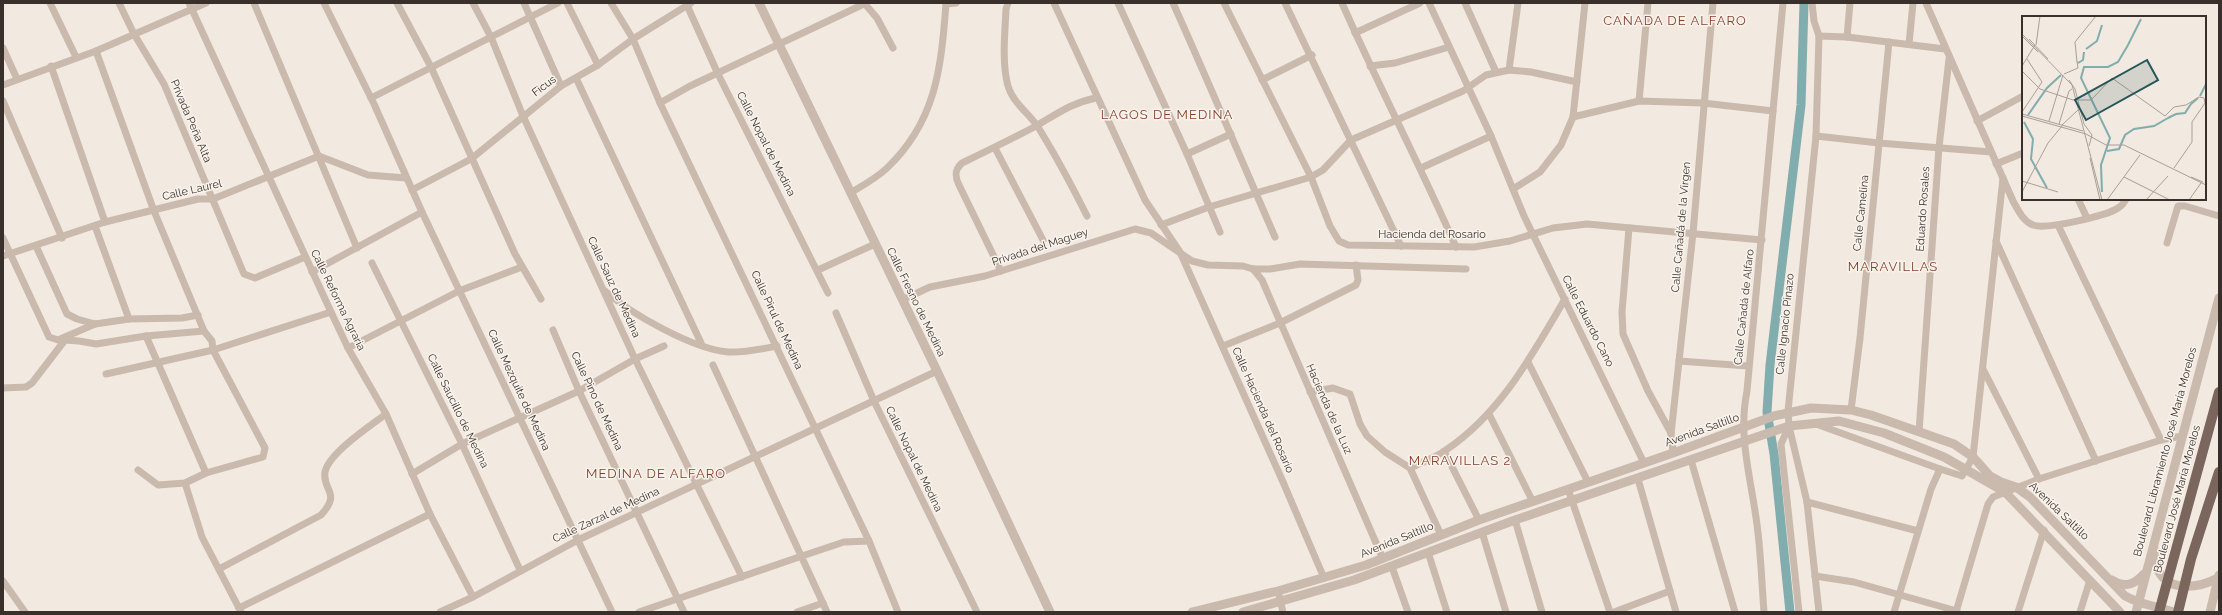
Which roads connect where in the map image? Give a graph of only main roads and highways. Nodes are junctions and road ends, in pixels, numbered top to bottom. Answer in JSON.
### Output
{"nodes":[{"id":1,"x":2219,"y":392,"type":"edge"},
{"id":2,"x":2219,"y":472,"type":"edge"},
{"id":3,"x":2158,"y":612,"type":"edge"},
{"id":4,"x":2178,"y":612,"type":"edge"}],
"edges":[{"from":1,"to":3,"type":"main road","name":"Boulevard José María Morelos","bridge":true},
{"from":2,"to":4,"type":"main road","bridge":true}]}
